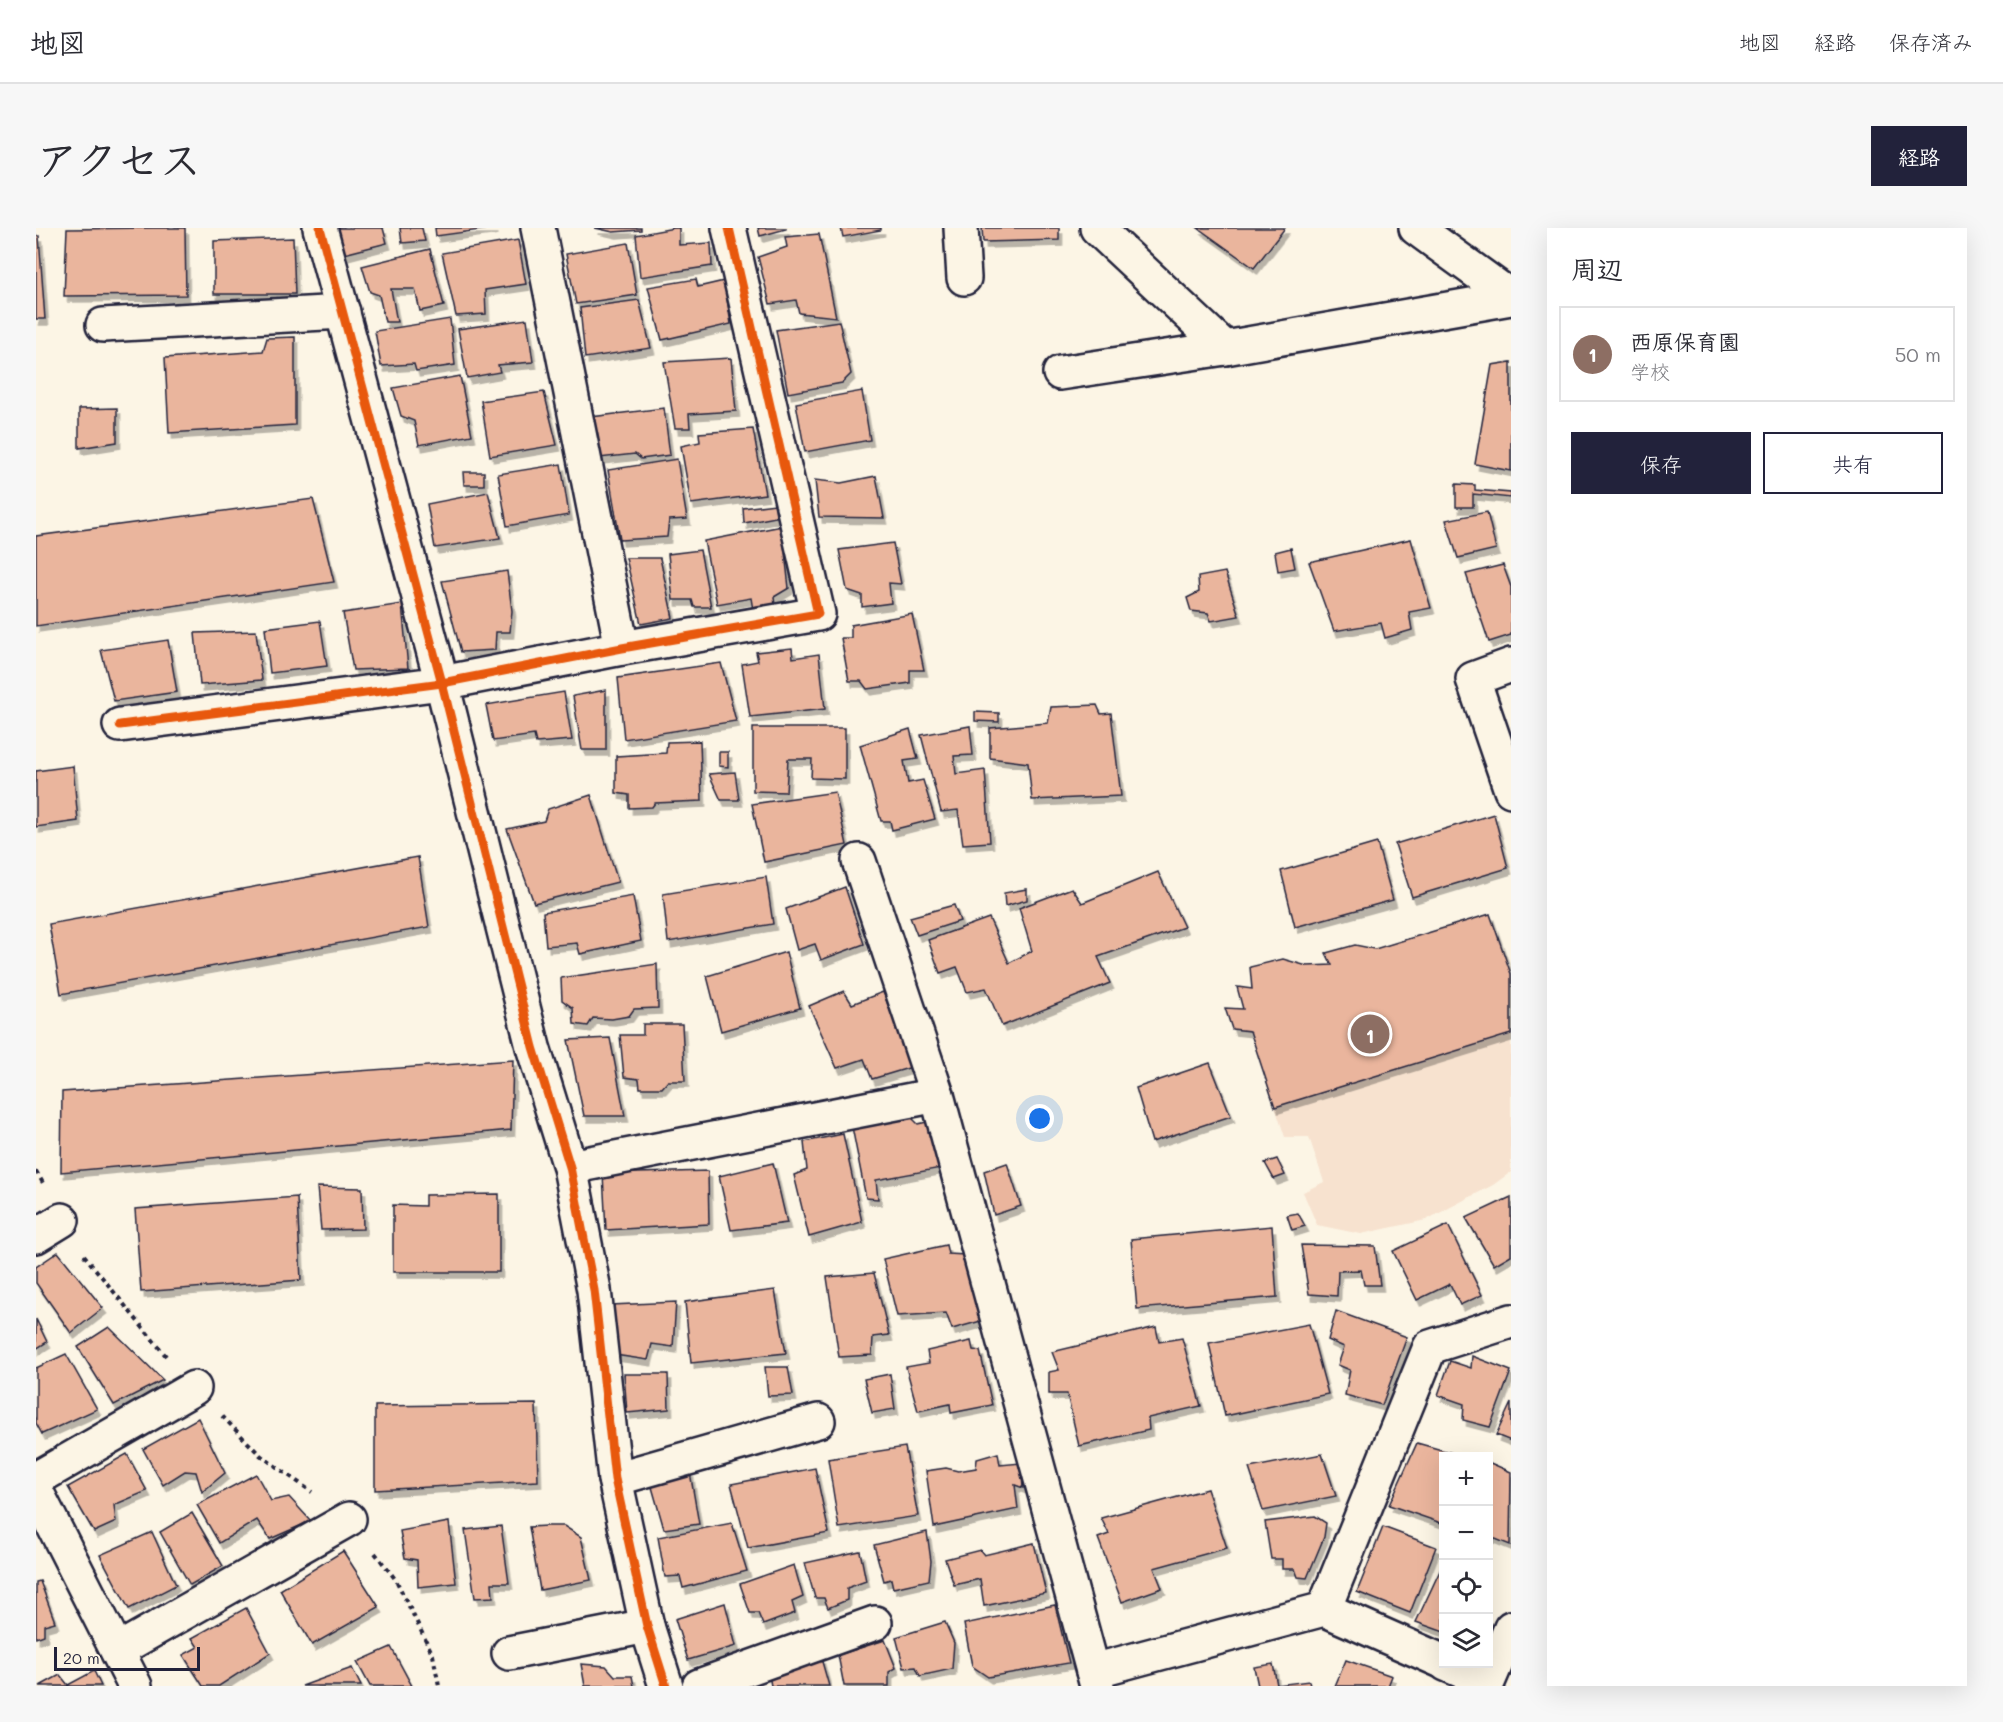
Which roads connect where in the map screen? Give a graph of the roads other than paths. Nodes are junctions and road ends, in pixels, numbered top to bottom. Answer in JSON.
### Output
{"nodes":[{"id":1,"x":320,"y":228,"type":"edge"},
{"id":2,"x":538,"y":228,"type":"edge"},
{"id":3,"x":729,"y":228,"type":"edge"},
{"id":4,"x":961,"y":228,"type":"edge"},
{"id":5,"x":1097,"y":228,"type":"edge"},
{"id":6,"x":1416,"y":228,"type":"edge"},
{"id":7,"x":964,"y":278,"type":"dead end"},
{"id":8,"x":1511,"y":297,"type":"edge"},
{"id":9,"x":343,"y":312,"type":"junction"},
{"id":10,"x":103,"y":325,"type":"dead end"},
{"id":11,"x":1225,"y":348,"type":"junction"},
{"id":12,"x":1060,"y":373,"type":"dead end"},
{"id":13,"x":622,"y":648,"type":"junction"},
{"id":14,"x":1511,"y":665,"type":"edge"},
{"id":15,"x":442,"y":684,"type":"junction"},
{"id":16,"x":120,"y":725,"type":"dead end"},
{"id":17,"x":1511,"y":790,"type":"edge"},
{"id":18,"x":859,"y":861,"type":"dead end"},
{"id":19,"x":937,"y":1095,"type":"junction"},
{"id":20,"x":570,"y":1167,"type":"junction"},
{"id":21,"x":1511,"y":1320,"type":"edge"},
{"id":22,"x":194,"y":1388,"type":"road end"},
{"id":23,"x":818,"y":1421,"type":"dead end"},
{"id":24,"x":36,"y":1479,"type":"edge"},
{"id":25,"x":615,"y":1479,"type":"junction"},
{"id":26,"x":36,"y":1491,"type":"edge"},
{"id":27,"x":349,"y":1519,"type":"road end"},
{"id":28,"x":1324,"y":1610,"type":"junction"},
{"id":29,"x":875,"y":1623,"type":"dead end"},
{"id":30,"x":646,"y":1626,"type":"junction"},
{"id":31,"x":1511,"y":1628,"type":"edge"},
{"id":32,"x":118,"y":1650,"type":"junction"},
{"id":33,"x":509,"y":1653,"type":"dead end"},
{"id":34,"x":1439,"y":1660,"type":"edge"},
{"id":35,"x":1456,"y":1668,"type":"edge"},
{"id":36,"x":1095,"y":1678,"type":"edge"},
{"id":37,"x":135,"y":1686,"type":"edge"},
{"id":38,"x":666,"y":1686,"type":"edge"},
{"id":39,"x":699,"y":1686,"type":"edge"}],
"edges":[{"from":1,"to":9,"type":"street"},
{"from":2,"to":13,"type":"street"},
{"from":3,"to":13,"type":"street"},
{"from":4,"to":7,"type":"street"},
{"from":5,"to":11,"type":"street"},
{"from":6,"to":8,"type":"street"},
{"from":8,"to":11,"type":"street"},
{"from":9,"to":10,"type":"street"},
{"from":9,"to":15,"type":"street"},
{"from":11,"to":12,"type":"street"},
{"from":13,"to":15,"type":"street"},
{"from":14,"to":17,"type":"street"},
{"from":15,"to":16,"type":"street"},
{"from":15,"to":20,"type":"street"},
{"from":18,"to":19,"type":"street"},
{"from":19,"to":20,"type":"street"},
{"from":19,"to":36,"type":"street"},
{"from":20,"to":25,"type":"street"},
{"from":21,"to":28,"type":"street"},
{"from":22,"to":24,"type":"street"},
{"from":23,"to":25,"type":"street"},
{"from":25,"to":30,"type":"street"},
{"from":26,"to":32,"type":"street"},
{"from":27,"to":32,"type":"street"},
{"from":28,"to":34,"type":"street"},
{"from":28,"to":36,"type":"street"},
{"from":29,"to":39,"type":"street"},
{"from":30,"to":33,"type":"street"},
{"from":30,"to":38,"type":"street"},
{"from":31,"to":35,"type":"street"},
{"from":32,"to":37,"type":"street"}]}
